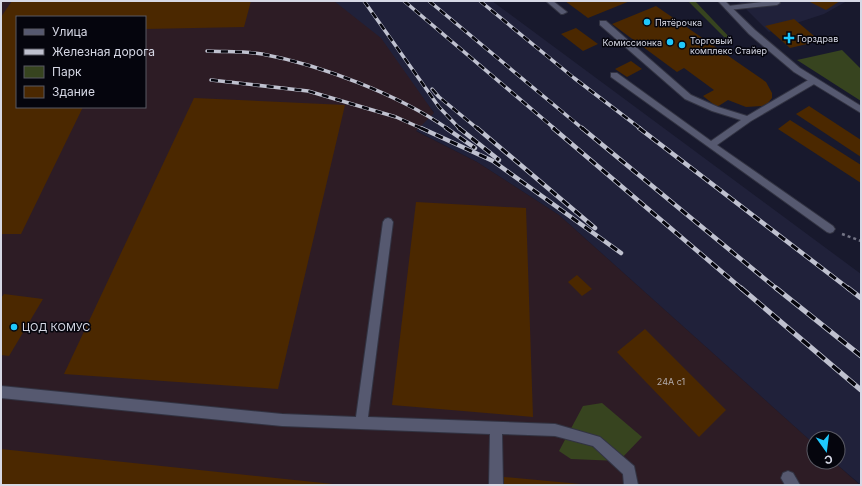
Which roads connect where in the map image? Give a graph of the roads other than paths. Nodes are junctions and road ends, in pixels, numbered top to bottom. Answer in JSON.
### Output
{"nodes":[{"id":1,"x":549,"y":1,"type":"edge"},
{"id":2,"x":721,"y":1,"type":"edge"},
{"id":3,"x":774,"y":1,"type":"edge"},
{"id":4,"x":728,"y":8,"type":"junction"},
{"id":5,"x":563,"y":12,"type":"dead end"},
{"id":6,"x":603,"y":22,"type":"dead end"},
{"id":7,"x":614,"y":75,"type":"dead end"},
{"id":8,"x":813,"y":81,"type":"junction"},
{"id":9,"x":861,"y":110,"type":"edge"},
{"id":10,"x":748,"y":119,"type":"junction"},
{"id":11,"x":711,"y":145,"type":"junction"},
{"id":12,"x":388,"y":222,"type":"dead end"},
{"id":13,"x":830,"y":229,"type":"road end"},
{"id":14,"x":1,"y":392,"type":"edge"},
{"id":15,"x":361,"y":423,"type":"junction"},
{"id":16,"x":496,"y":428,"type":"junction"},
{"id":17,"x":496,"y":485,"type":"edge"},
{"id":18,"x":631,"y":485,"type":"edge"}],
"edges":[{"from":1,"to":5,"type":"street"},
{"from":2,"to":4,"type":"street"},
{"from":3,"to":4,"type":"street"},
{"from":4,"to":8,"type":"street"},
{"from":6,"to":10,"type":"street"},
{"from":7,"to":11,"type":"street"},
{"from":8,"to":9,"type":"street"},
{"from":8,"to":10,"type":"street"},
{"from":10,"to":11,"type":"street"},
{"from":11,"to":13,"type":"street"},
{"from":12,"to":15,"type":"street"},
{"from":14,"to":15,"type":"street"},
{"from":15,"to":16,"type":"street"},
{"from":16,"to":17,"type":"street"},
{"from":16,"to":18,"type":"street"}]}
